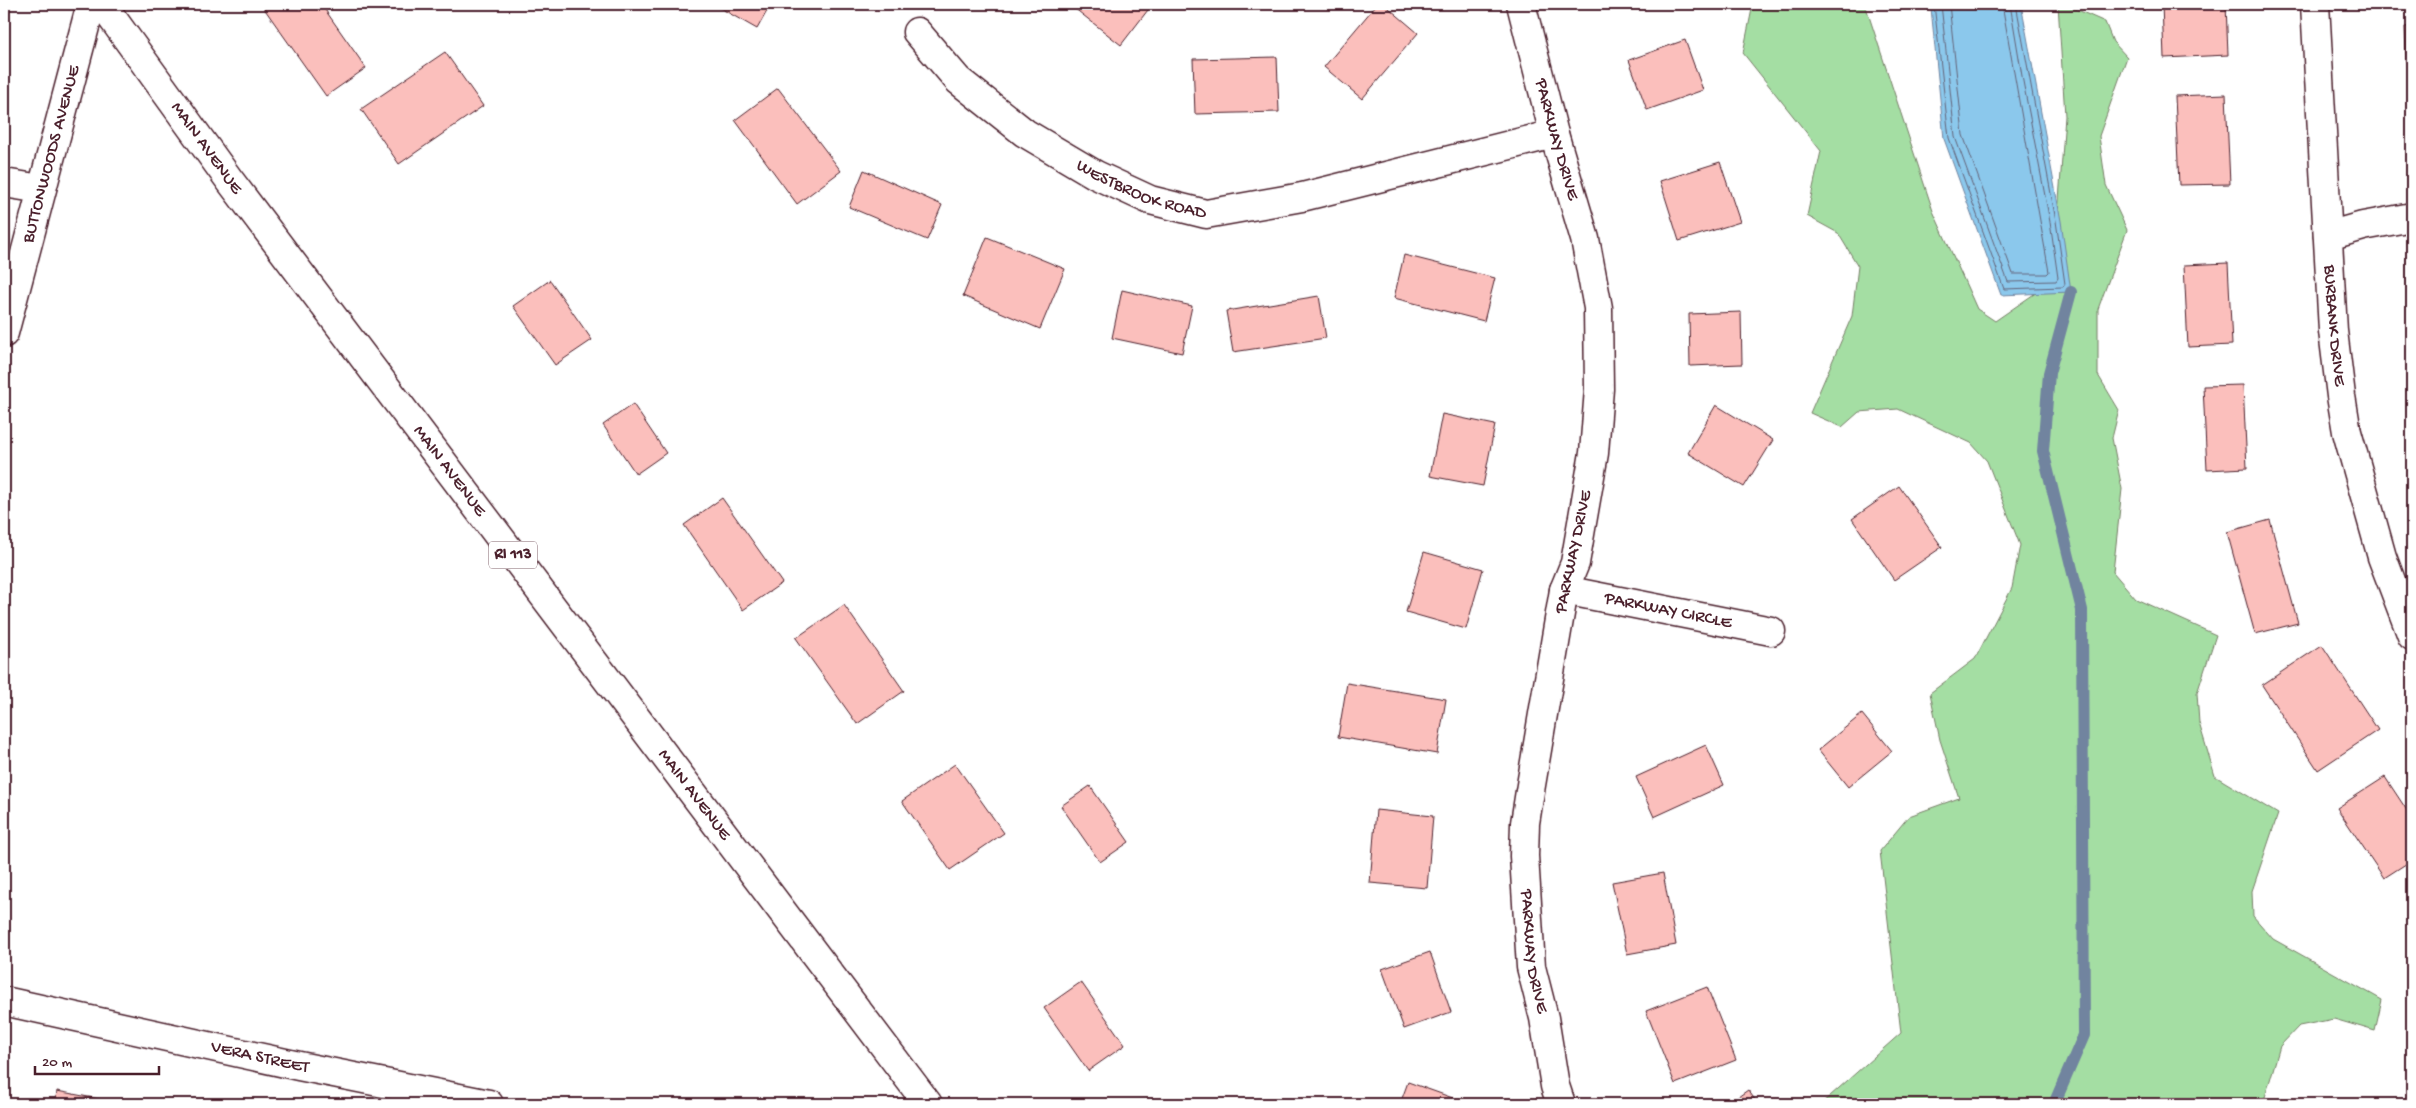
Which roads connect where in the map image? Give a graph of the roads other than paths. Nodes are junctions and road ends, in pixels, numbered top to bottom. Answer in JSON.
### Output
{"nodes":[{"id":1,"x":91,"y":4,"type":"edge"},
{"id":2,"x":102,"y":4,"type":"edge"},
{"id":3,"x":1521,"y":4,"type":"edge"},
{"id":4,"x":2315,"y":4,"type":"edge"},
{"id":5,"x":917,"y":32,"type":"dead end"},
{"id":6,"x":1554,"y":134,"type":"junction"},
{"id":7,"x":4,"y":183,"type":"edge"},
{"id":8,"x":41,"y":189,"type":"junction"},
{"id":9,"x":2412,"y":217,"type":"edge"},
{"id":10,"x":2328,"y":236,"type":"junction"},
{"id":11,"x":4,"y":333,"type":"edge"},
{"id":12,"x":1564,"y":590,"type":"junction"},
{"id":13,"x":1771,"y":632,"type":"dead end"},
{"id":14,"x":2412,"y":636,"type":"edge"},
{"id":15,"x":4,"y":1001,"type":"edge"},
{"id":16,"x":489,"y":1104,"type":"edge"},
{"id":17,"x":928,"y":1104,"type":"edge"},
{"id":18,"x":1561,"y":1104,"type":"edge"}],
"edges":[{"from":1,"to":8,"type":"street","name":"BUTTONWOODS AVENUE"},
{"from":2,"to":17,"type":"street","name":"MAIN AVENUE","number":"RI 113"},
{"from":3,"to":6,"type":"street","name":"PARKWAY DRIVE"},
{"from":4,"to":10,"type":"street","name":"BURBANK DRIVE"},
{"from":5,"to":6,"type":"street","name":"WESTBROOK ROAD"},
{"from":6,"to":12,"type":"street","name":"PARKWAY DRIVE"},
{"from":7,"to":8,"type":"street"},
{"from":8,"to":11,"type":"street","name":"BUTTONWOODS AVENUE"},
{"from":9,"to":10,"type":"street"},
{"from":10,"to":14,"type":"street","name":"BURBANK DRIVE"},
{"from":12,"to":13,"type":"street","name":"PARKWAY CIRCLE"},
{"from":12,"to":18,"type":"street","name":"PARKWAY DRIVE"},
{"from":15,"to":16,"type":"street","name":"VERA STREET"}]}
